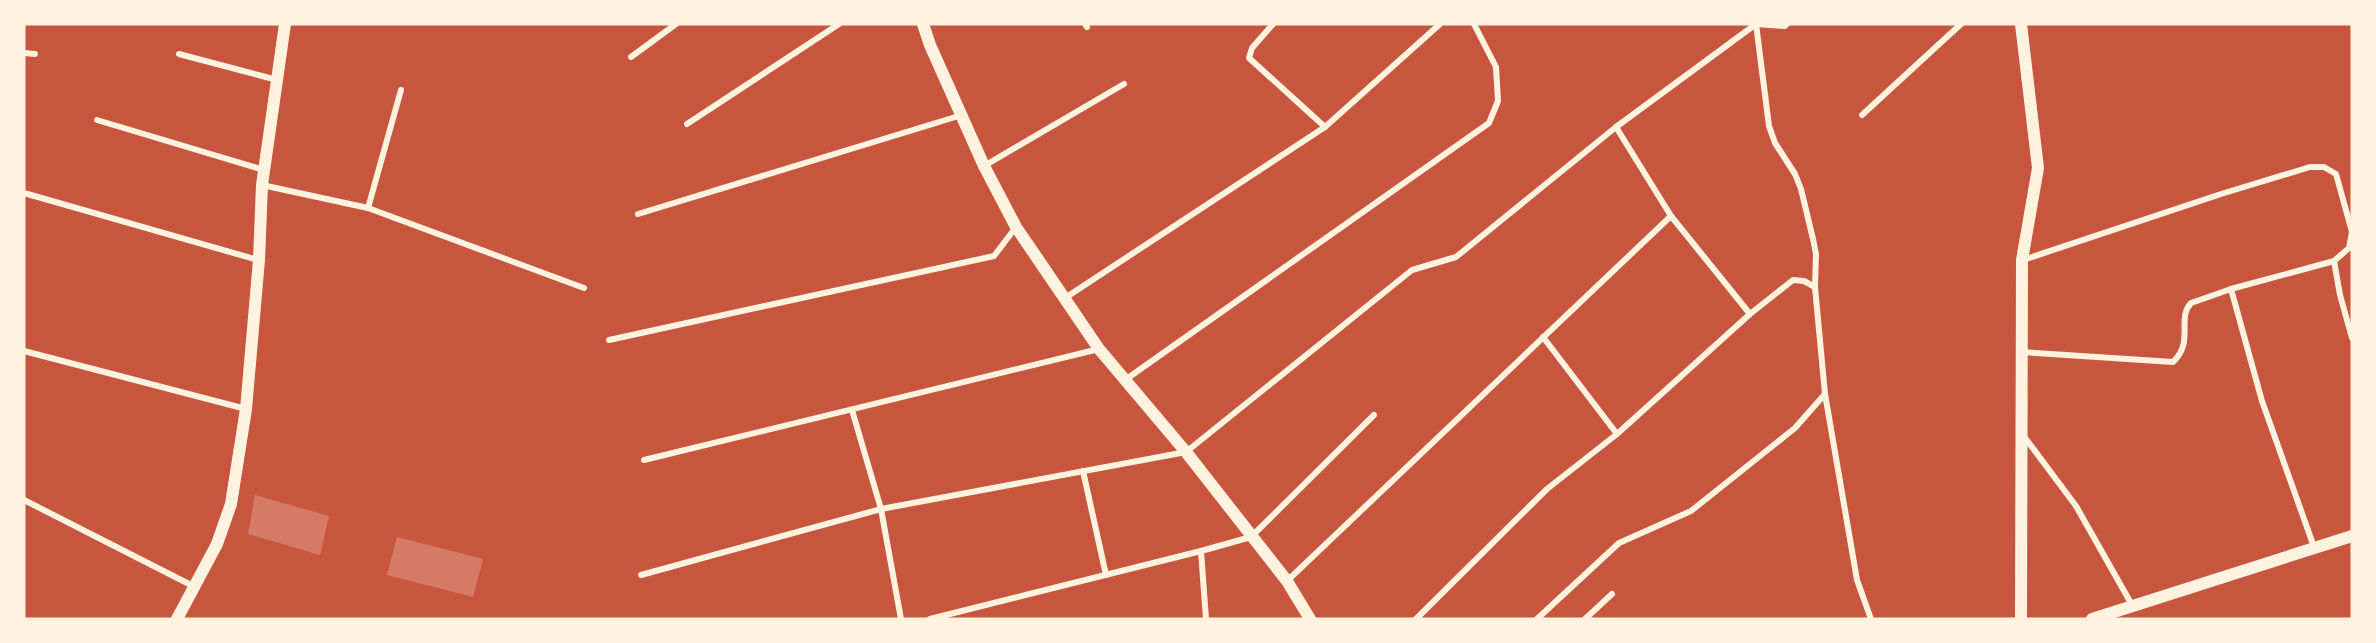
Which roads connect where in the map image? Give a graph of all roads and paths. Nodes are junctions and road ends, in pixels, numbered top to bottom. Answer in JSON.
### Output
{"nodes":[{"id":1,"x":285,"y":24,"type":"edge"},
{"id":2,"x":676,"y":24,"type":"edge"},
{"id":3,"x":839,"y":24,"type":"edge"},
{"id":4,"x":923,"y":24,"type":"edge"},
{"id":5,"x":1273,"y":24,"type":"edge"},
{"id":6,"x":1440,"y":24,"type":"edge"},
{"id":7,"x":1474,"y":24,"type":"edge"},
{"id":8,"x":1756,"y":24,"type":"edge"},
{"id":9,"x":1787,"y":24,"type":"edge"},
{"id":10,"x":1961,"y":24,"type":"edge"},
{"id":11,"x":2021,"y":24,"type":"edge"},
{"id":12,"x":24,"y":53,"type":"edge"},
{"id":13,"x":35,"y":54,"type":"dead end"},
{"id":14,"x":179,"y":54,"type":"dead end"},
{"id":15,"x":631,"y":57,"type":"dead end"},
{"id":16,"x":278,"y":80,"type":"junction"},
{"id":17,"x":1124,"y":84,"type":"dead end"},
{"id":18,"x":401,"y":90,"type":"dead end"},
{"id":19,"x":962,"y":115,"type":"junction"},
{"id":20,"x":1862,"y":115,"type":"dead end"},
{"id":21,"x":97,"y":120,"type":"dead end"},
{"id":22,"x":687,"y":124,"type":"dead end"},
{"id":23,"x":1325,"y":126,"type":"junction"},
{"id":24,"x":1616,"y":127,"type":"junction"},
{"id":25,"x":984,"y":166,"type":"junction"},
{"id":26,"x":265,"y":170,"type":"junction"},
{"id":27,"x":262,"y":185,"type":"junction"},
{"id":28,"x":24,"y":193,"type":"edge"},
{"id":29,"x":368,"y":208,"type":"junction"},
{"id":30,"x":638,"y":214,"type":"dead end"},
{"id":31,"x":1671,"y":216,"type":"junction"},
{"id":32,"x":1016,"y":227,"type":"junction"},
{"id":33,"x":259,"y":260,"type":"junction"},
{"id":34,"x":2022,"y":260,"type":"junction"},
{"id":35,"x":2334,"y":261,"type":"junction"},
{"id":36,"x":1815,"y":287,"type":"junction"},
{"id":37,"x":584,"y":288,"type":"dead end"},
{"id":38,"x":2231,"y":289,"type":"junction"},
{"id":39,"x":1065,"y":298,"type":"junction"},
{"id":40,"x":1750,"y":314,"type":"junction"},
{"id":41,"x":1543,"y":337,"type":"junction"},
{"id":42,"x":2352,"y":338,"type":"edge"},
{"id":43,"x":609,"y":340,"type":"dead end"},
{"id":44,"x":1099,"y":349,"type":"junction"},
{"id":45,"x":24,"y":351,"type":"edge"},
{"id":46,"x":2021,"y":352,"type":"junction"},
{"id":47,"x":1124,"y":381,"type":"junction"},
{"id":48,"x":1825,"y":394,"type":"junction"},
{"id":49,"x":246,"y":409,"type":"junction"},
{"id":50,"x":852,"y":410,"type":"junction"},
{"id":51,"x":1374,"y":415,"type":"dead end"},
{"id":52,"x":1617,"y":434,"type":"junction"},
{"id":53,"x":2022,"y":435,"type":"junction"},
{"id":54,"x":1186,"y":452,"type":"junction"},
{"id":55,"x":644,"y":460,"type":"dead end"},
{"id":56,"x":1083,"y":471,"type":"junction"},
{"id":57,"x":24,"y":500,"type":"edge"},
{"id":58,"x":881,"y":509,"type":"junction"},
{"id":59,"x":2352,"y":536,"type":"edge"},
{"id":60,"x":1251,"y":537,"type":"junction"},
{"id":61,"x":2314,"y":547,"type":"junction"},
{"id":62,"x":1201,"y":552,"type":"junction"},
{"id":63,"x":641,"y":575,"type":"dead end"},
{"id":64,"x":1106,"y":575,"type":"junction"},
{"id":65,"x":1287,"y":581,"type":"junction"},
{"id":66,"x":193,"y":586,"type":"junction"},
{"id":67,"x":1612,"y":594,"type":"dead end"},
{"id":68,"x":2132,"y":605,"type":"junction"},
{"id":69,"x":177,"y":619,"type":"edge"},
{"id":70,"x":902,"y":619,"type":"edge"},
{"id":71,"x":930,"y":619,"type":"edge"},
{"id":72,"x":1206,"y":619,"type":"edge"},
{"id":73,"x":1310,"y":619,"type":"edge"},
{"id":74,"x":1416,"y":619,"type":"edge"},
{"id":75,"x":1537,"y":619,"type":"edge"},
{"id":76,"x":1585,"y":619,"type":"edge"},
{"id":77,"x":1871,"y":619,"type":"edge"},
{"id":78,"x":2021,"y":619,"type":"edge"},
{"id":79,"x":2092,"y":619,"type":"edge"}],
"edges":[{"from":1,"to":16,"type":"main road"},
{"from":2,"to":15,"type":"street"},
{"from":3,"to":22,"type":"street"},
{"from":4,"to":19,"type":"main road"},
{"from":5,"to":23,"type":"street"},
{"from":6,"to":23,"type":"street"},
{"from":7,"to":47,"type":"street"},
{"from":8,"to":9,"type":"street"},
{"from":8,"to":24,"type":"street"},
{"from":8,"to":36,"type":"street"},
{"from":10,"to":20,"type":"street"},
{"from":11,"to":34,"type":"main road"},
{"from":12,"to":13,"type":"street"},
{"from":14,"to":16,"type":"street"},
{"from":16,"to":26,"type":"main road"},
{"from":17,"to":25,"type":"street"},
{"from":18,"to":29,"type":"street"},
{"from":19,"to":25,"type":"main road"},
{"from":19,"to":30,"type":"street"},
{"from":21,"to":26,"type":"street"},
{"from":23,"to":39,"type":"street"},
{"from":24,"to":31,"type":"street"},
{"from":24,"to":54,"type":"street"},
{"from":25,"to":32,"type":"main road"},
{"from":26,"to":27,"type":"main road"},
{"from":27,"to":29,"type":"street"},
{"from":27,"to":33,"type":"main road"},
{"from":28,"to":33,"type":"street"},
{"from":29,"to":37,"type":"street"},
{"from":31,"to":40,"type":"street"},
{"from":31,"to":41,"type":"street"},
{"from":32,"to":39,"type":"main road"},
{"from":32,"to":43,"type":"street"},
{"from":33,"to":49,"type":"main road"},
{"from":34,"to":35,"type":"street"},
{"from":34,"to":46,"type":"main road"},
{"from":35,"to":38,"type":"street"},
{"from":35,"to":42,"type":"street"},
{"from":36,"to":40,"type":"street"},
{"from":36,"to":48,"type":"street"},
{"from":38,"to":46,"type":"street"},
{"from":38,"to":61,"type":"street"},
{"from":39,"to":44,"type":"main road"},
{"from":40,"to":52,"type":"street"},
{"from":41,"to":52,"type":"street"},
{"from":41,"to":65,"type":"street"},
{"from":44,"to":47,"type":"main road"},
{"from":44,"to":50,"type":"street"},
{"from":45,"to":49,"type":"street"},
{"from":46,"to":53,"type":"main road"},
{"from":47,"to":54,"type":"main road"},
{"from":48,"to":75,"type":"street"},
{"from":48,"to":77,"type":"street"},
{"from":49,"to":66,"type":"main road"},
{"from":50,"to":55,"type":"street"},
{"from":50,"to":58,"type":"street"},
{"from":51,"to":60,"type":"street"},
{"from":52,"to":74,"type":"street"},
{"from":53,"to":68,"type":"street"},
{"from":53,"to":78,"type":"main road"},
{"from":54,"to":56,"type":"street"},
{"from":54,"to":60,"type":"main road"},
{"from":56,"to":58,"type":"street"},
{"from":56,"to":64,"type":"street"},
{"from":57,"to":66,"type":"street"},
{"from":58,"to":63,"type":"street"},
{"from":58,"to":70,"type":"street"},
{"from":59,"to":61,"type":"main road"},
{"from":60,"to":62,"type":"street"},
{"from":60,"to":65,"type":"main road"},
{"from":61,"to":68,"type":"main road"},
{"from":62,"to":64,"type":"street"},
{"from":62,"to":72,"type":"street"},
{"from":64,"to":71,"type":"street"},
{"from":65,"to":73,"type":"main road"},
{"from":66,"to":69,"type":"main road"},
{"from":67,"to":76,"type":"street"},
{"from":68,"to":79,"type":"main road"}]}
